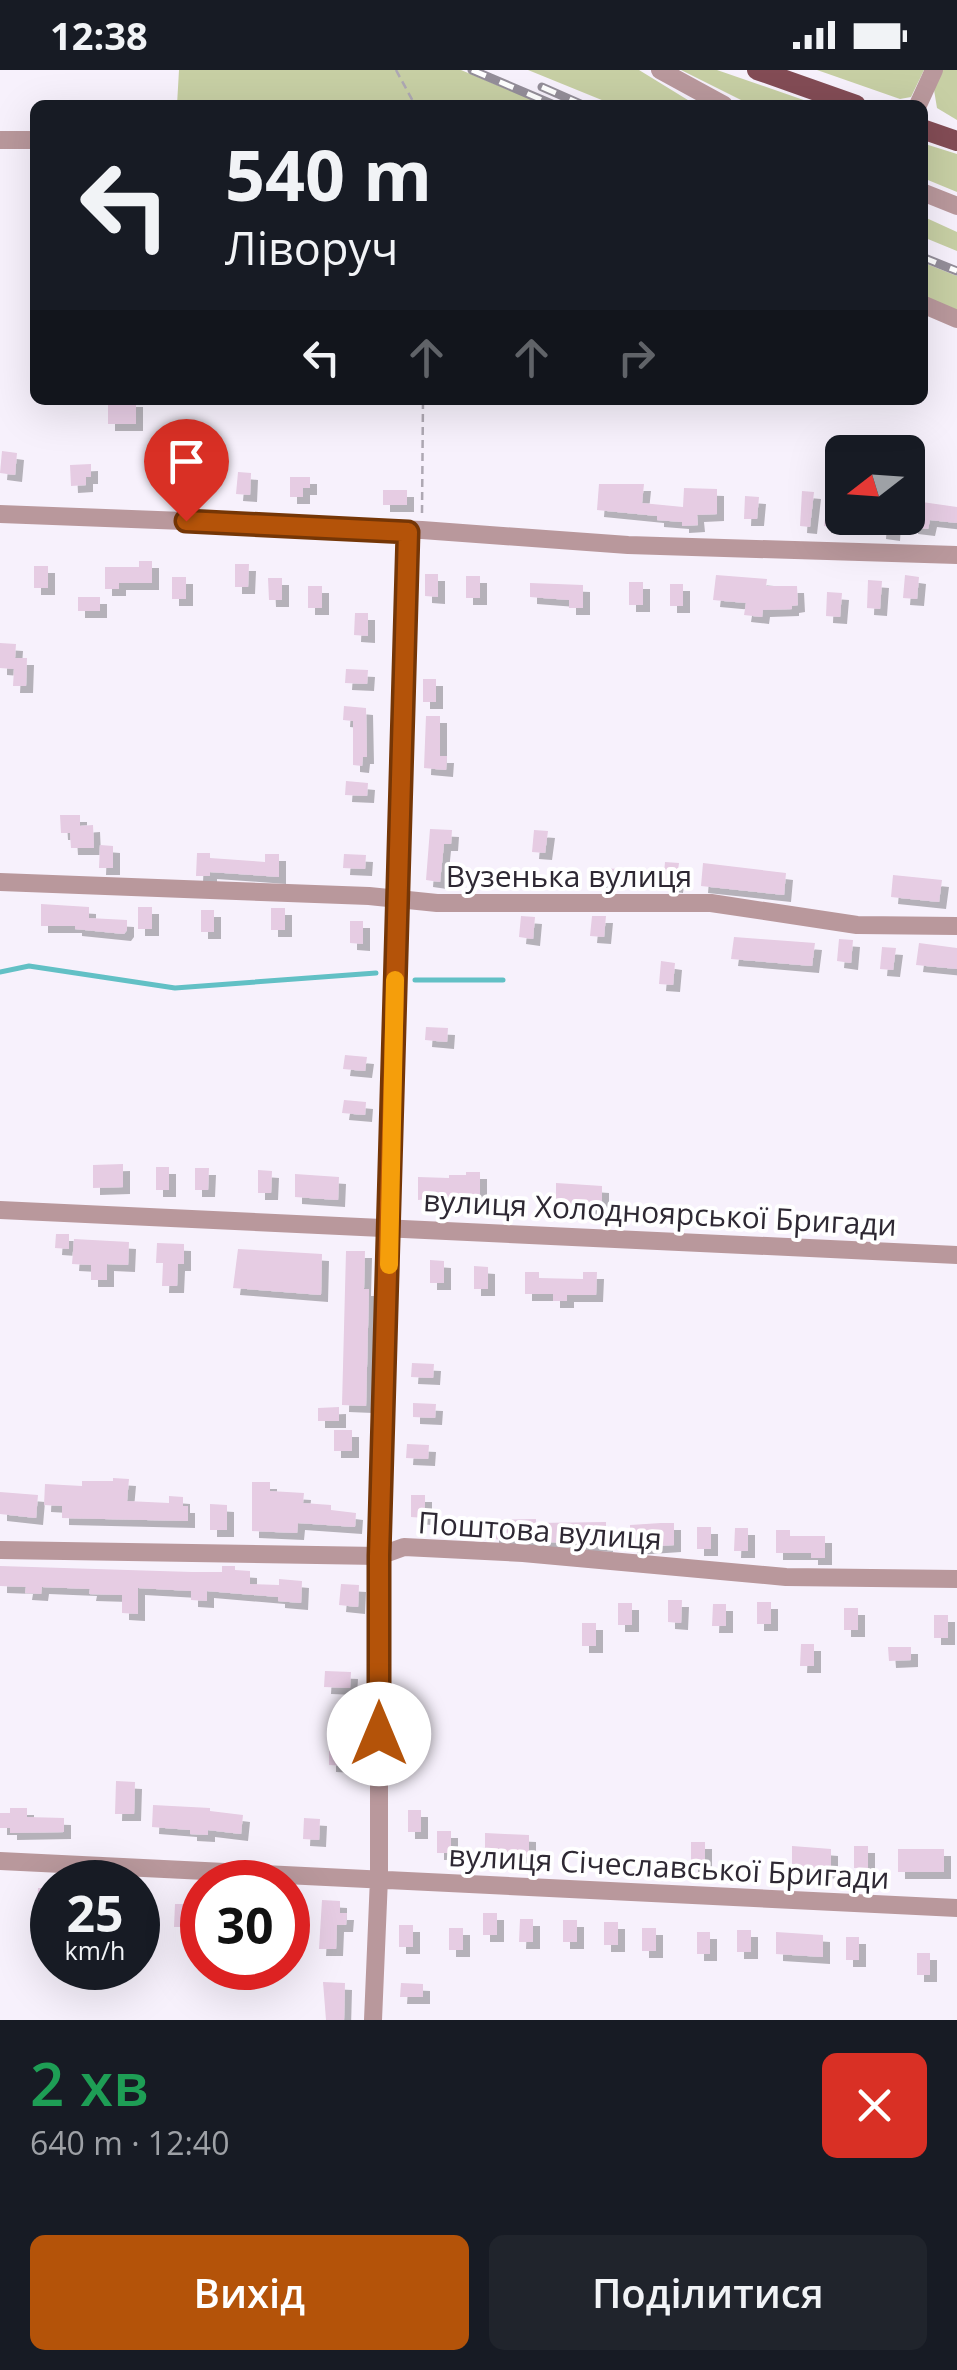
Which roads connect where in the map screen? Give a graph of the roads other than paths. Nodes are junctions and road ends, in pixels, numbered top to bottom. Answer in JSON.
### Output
{"nodes":[{"id":1,"x":660,"y":70,"type":"edge"},
{"id":2,"x":756,"y":70,"type":"edge"},
{"id":3,"x":934,"y":70,"type":"edge"},
{"id":4,"x":715,"y":100,"type":"edge"},
{"id":5,"x":842,"y":100,"type":"edge"},
{"id":6,"x":920,"y":100,"type":"edge"},
{"id":7,"x":928,"y":130,"type":"edge"},
{"id":8,"x":0,"y":140,"type":"edge"},
{"id":9,"x":30,"y":140,"type":"edge"},
{"id":10,"x":957,"y":141,"type":"edge"},
{"id":11,"x":928,"y":194,"type":"edge"},
{"id":12,"x":957,"y":206,"type":"edge"},
{"id":13,"x":928,"y":307,"type":"edge"},
{"id":14,"x":957,"y":319,"type":"edge"},
{"id":15,"x":0,"y":514,"type":"edge"},
{"id":16,"x":415,"y":531,"type":"junction"},
{"id":17,"x":957,"y":555,"type":"edge"},
{"id":18,"x":0,"y":882,"type":"edge"},
{"id":19,"x":398,"y":900,"type":"junction"},
{"id":20,"x":957,"y":926,"type":"edge"},
{"id":21,"x":0,"y":1210,"type":"edge"},
{"id":22,"x":390,"y":1226,"type":"junction"},
{"id":23,"x":957,"y":1255,"type":"edge"},
{"id":24,"x":0,"y":1550,"type":"edge"},
{"id":25,"x":379,"y":1556,"type":"junction"},
{"id":26,"x":957,"y":1579,"type":"edge"},
{"id":27,"x":0,"y":1861,"type":"edge"},
{"id":28,"x":379,"y":1878,"type":"junction"},
{"id":29,"x":957,"y":1908,"type":"edge"},
{"id":30,"x":373,"y":2020,"type":"edge"}],
"edges":[{"from":1,"to":4,"type":"street"},
{"from":2,"to":5,"type":"main road"},
{"from":3,"to":6,"type":"street"},
{"from":7,"to":10,"type":"main road"},
{"from":8,"to":9,"type":"street"},
{"from":11,"to":12,"type":"street"},
{"from":13,"to":14,"type":"street"},
{"from":15,"to":16,"type":"street"},
{"from":16,"to":17,"type":"street"},
{"from":16,"to":19,"type":"street"},
{"from":18,"to":19,"type":"street","name":"Вузенька вулиця"},
{"from":19,"to":20,"type":"street","name":"Вузенька вулиця"},
{"from":19,"to":22,"type":"street"},
{"from":21,"to":22,"type":"street","name":"вулиця Холодноярської Бригади"},
{"from":22,"to":23,"type":"street","name":"вулиця Холодноярської Бригади"},
{"from":22,"to":25,"type":"street"},
{"from":24,"to":25,"type":"street","name":"Поштова вулиця"},
{"from":25,"to":26,"type":"street","name":"Поштова вулиця"},
{"from":25,"to":28,"type":"street"},
{"from":27,"to":28,"type":"street","name":"вулиця Січеславської Бригади"},
{"from":28,"to":29,"type":"street","name":"вулиця Січеславської Бригади"},
{"from":28,"to":30,"type":"street"}]}
